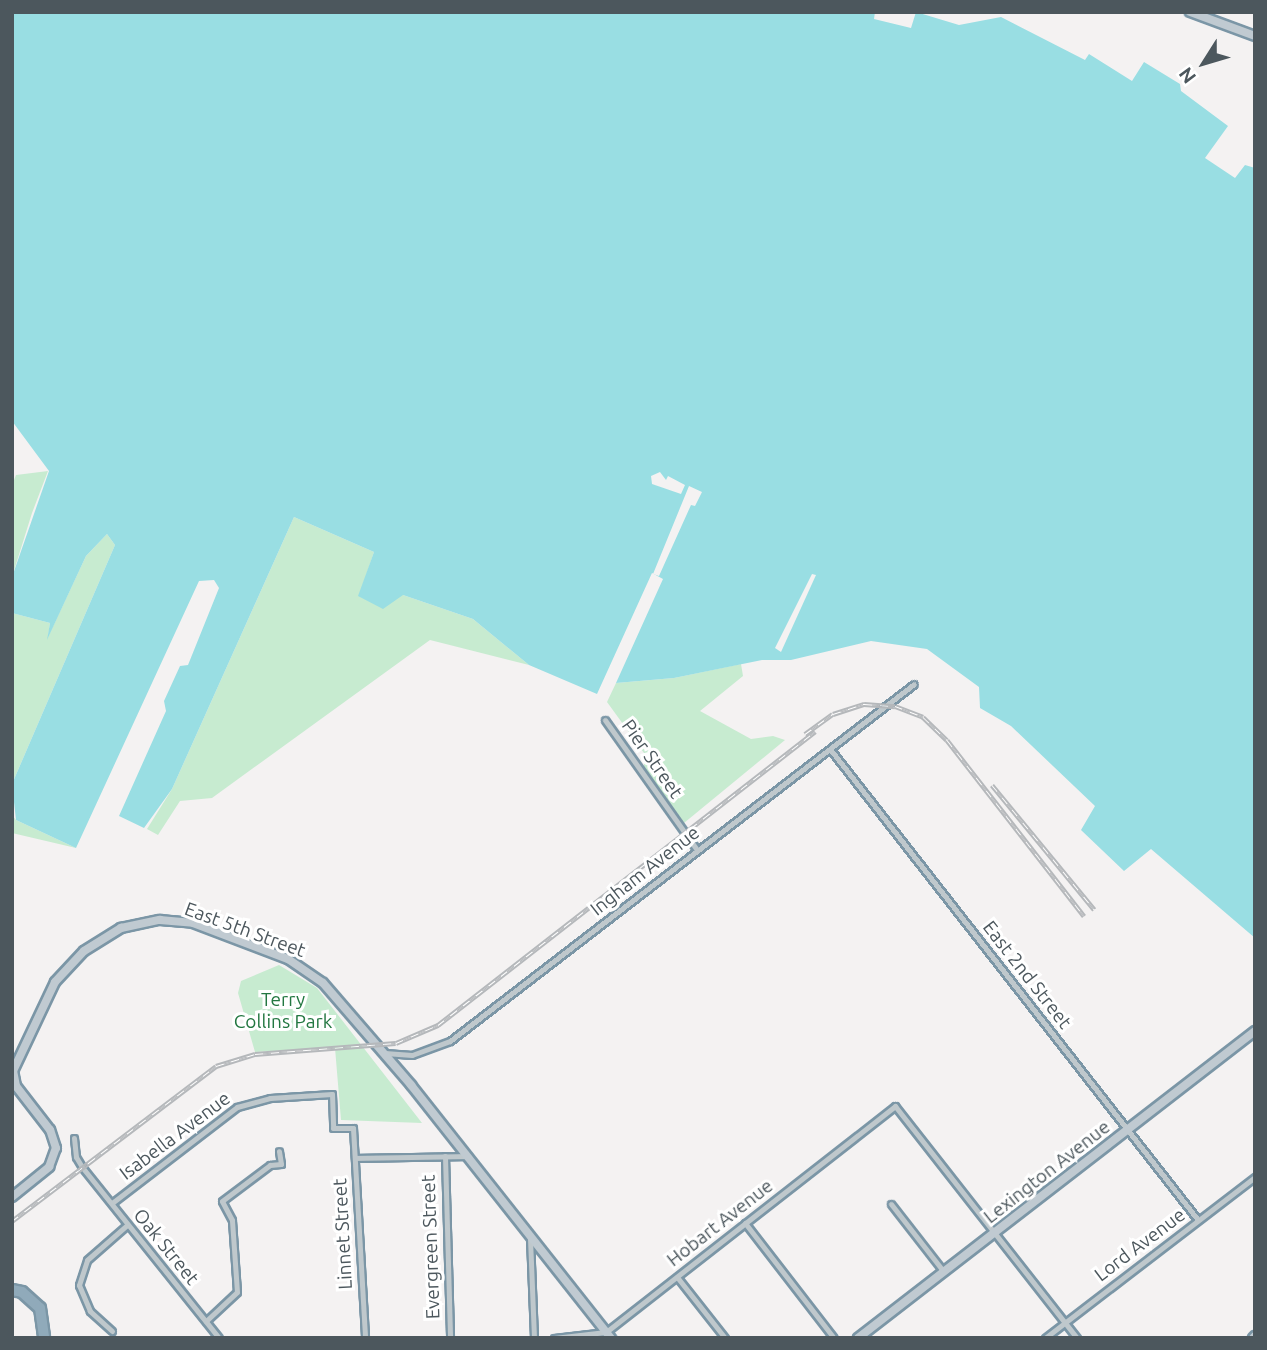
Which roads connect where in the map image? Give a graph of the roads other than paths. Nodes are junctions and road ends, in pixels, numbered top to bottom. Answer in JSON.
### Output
{"nodes":[{"id":1,"x":1190,"y":12,"type":"edge"},
{"id":2,"x":1255,"y":36,"type":"edge"},
{"id":3,"x":914,"y":684,"type":"dead end"},
{"id":4,"x":605,"y":720,"type":"dead end"},
{"id":5,"x":830,"y":749,"type":"junction"},
{"id":6,"x":697,"y":850,"type":"junction"},
{"id":7,"x":1255,"y":1031,"type":"edge"},
{"id":8,"x":385,"y":1053,"type":"junction"},
{"id":9,"x":353,"y":1128,"type":"joint"},
{"id":10,"x":1127,"y":1130,"type":"junction"},
{"id":11,"x":74,"y":1139,"type":"dead end"},
{"id":12,"x":279,"y":1150,"type":"dead end"},
{"id":13,"x":445,"y":1156,"type":"junction"},
{"id":14,"x":468,"y":1156,"type":"junction"},
{"id":15,"x":355,"y":1158,"type":"junction"},
{"id":16,"x":1255,"y":1177,"type":"edge"},
{"id":17,"x":12,"y":1197,"type":"edge"},
{"id":18,"x":112,"y":1203,"type":"junction"},
{"id":19,"x":891,"y":1203,"type":"dead end"},
{"id":20,"x":1198,"y":1220,"type":"junction"},
{"id":21,"x":745,"y":1223,"type":"junction"},
{"id":22,"x":127,"y":1225,"type":"junction"},
{"id":23,"x":995,"y":1232,"type":"junction"},
{"id":24,"x":530,"y":1235,"type":"junction"},
{"id":25,"x":944,"y":1272,"type":"junction"},
{"id":26,"x":677,"y":1277,"type":"junction"},
{"id":27,"x":12,"y":1290,"type":"edge"},
{"id":28,"x":206,"y":1321,"type":"junction"},
{"id":29,"x":1065,"y":1322,"type":"junction"},
{"id":30,"x":112,"y":1331,"type":"dead end"},
{"id":31,"x":609,"y":1335,"type":"edge"},
{"id":32,"x":44,"y":1338,"type":"edge"},
{"id":33,"x":219,"y":1338,"type":"edge"},
{"id":34,"x":365,"y":1338,"type":"edge"},
{"id":35,"x":450,"y":1338,"type":"edge"},
{"id":36,"x":534,"y":1338,"type":"edge"},
{"id":37,"x":554,"y":1338,"type":"edge"},
{"id":38,"x":725,"y":1338,"type":"edge"},
{"id":39,"x":834,"y":1338,"type":"edge"},
{"id":40,"x":858,"y":1338,"type":"edge"},
{"id":41,"x":1045,"y":1338,"type":"edge"},
{"id":42,"x":1077,"y":1338,"type":"edge"}],
"edges":[{"from":1,"to":2,"type":"street"},
{"from":3,"to":5,"type":"street","name":"Ingham Avenue"},
{"from":4,"to":6,"type":"street","name":"Pier Street"},
{"from":5,"to":6,"type":"street","name":"Ingham Avenue"},
{"from":5,"to":10,"type":"street","name":"East 2nd Street"},
{"from":6,"to":8,"type":"street","name":"Ingham Avenue"},
{"from":7,"to":10,"type":"street","name":"Lexington Avenue"},
{"from":8,"to":14,"type":"street","name":"East 5th Street"},
{"from":8,"to":17,"type":"street","name":"East 5th Street"},
{"from":9,"to":15,"type":"street","name":"Linnet Street"},
{"from":9,"to":18,"type":"street","name":"Isabella Avenue"},
{"from":10,"to":20,"type":"street","name":"East 2nd Street"},
{"from":10,"to":23,"type":"street","name":"Lexington Avenue"},
{"from":11,"to":18,"type":"street","name":"Oak Street"},
{"from":12,"to":28,"type":"street"},
{"from":13,"to":14,"type":"street"},
{"from":13,"to":15,"type":"street"},
{"from":13,"to":35,"type":"street","name":"Evergreen Street"},
{"from":14,"to":24,"type":"street","name":"East 5th Street"},
{"from":15,"to":34,"type":"street","name":"Linnet Street"},
{"from":16,"to":20,"type":"street","name":"Lord Avenue"},
{"from":18,"to":22,"type":"street","name":"Oak Street"},
{"from":19,"to":25,"type":"street"},
{"from":20,"to":29,"type":"street","name":"Lord Avenue"},
{"from":21,"to":23,"type":"street","name":"Hobart Avenue"},
{"from":21,"to":26,"type":"street","name":"Hobart Avenue"},
{"from":21,"to":39,"type":"street"},
{"from":22,"to":28,"type":"street","name":"Oak Street"},
{"from":22,"to":30,"type":"street"},
{"from":23,"to":25,"type":"street","name":"Lexington Avenue"},
{"from":23,"to":29,"type":"street"},
{"from":24,"to":31,"type":"street","name":"East 5th Street"},
{"from":24,"to":36,"type":"street"},
{"from":25,"to":40,"type":"street","name":"Lexington Avenue"},
{"from":26,"to":31,"type":"street","name":"Hobart Avenue"},
{"from":26,"to":38,"type":"street"},
{"from":27,"to":32,"type":"highway"},
{"from":28,"to":33,"type":"street","name":"Oak Street"},
{"from":29,"to":41,"type":"street","name":"Lord Avenue"},
{"from":29,"to":42,"type":"street"},
{"from":31,"to":37,"type":"street"}]}
